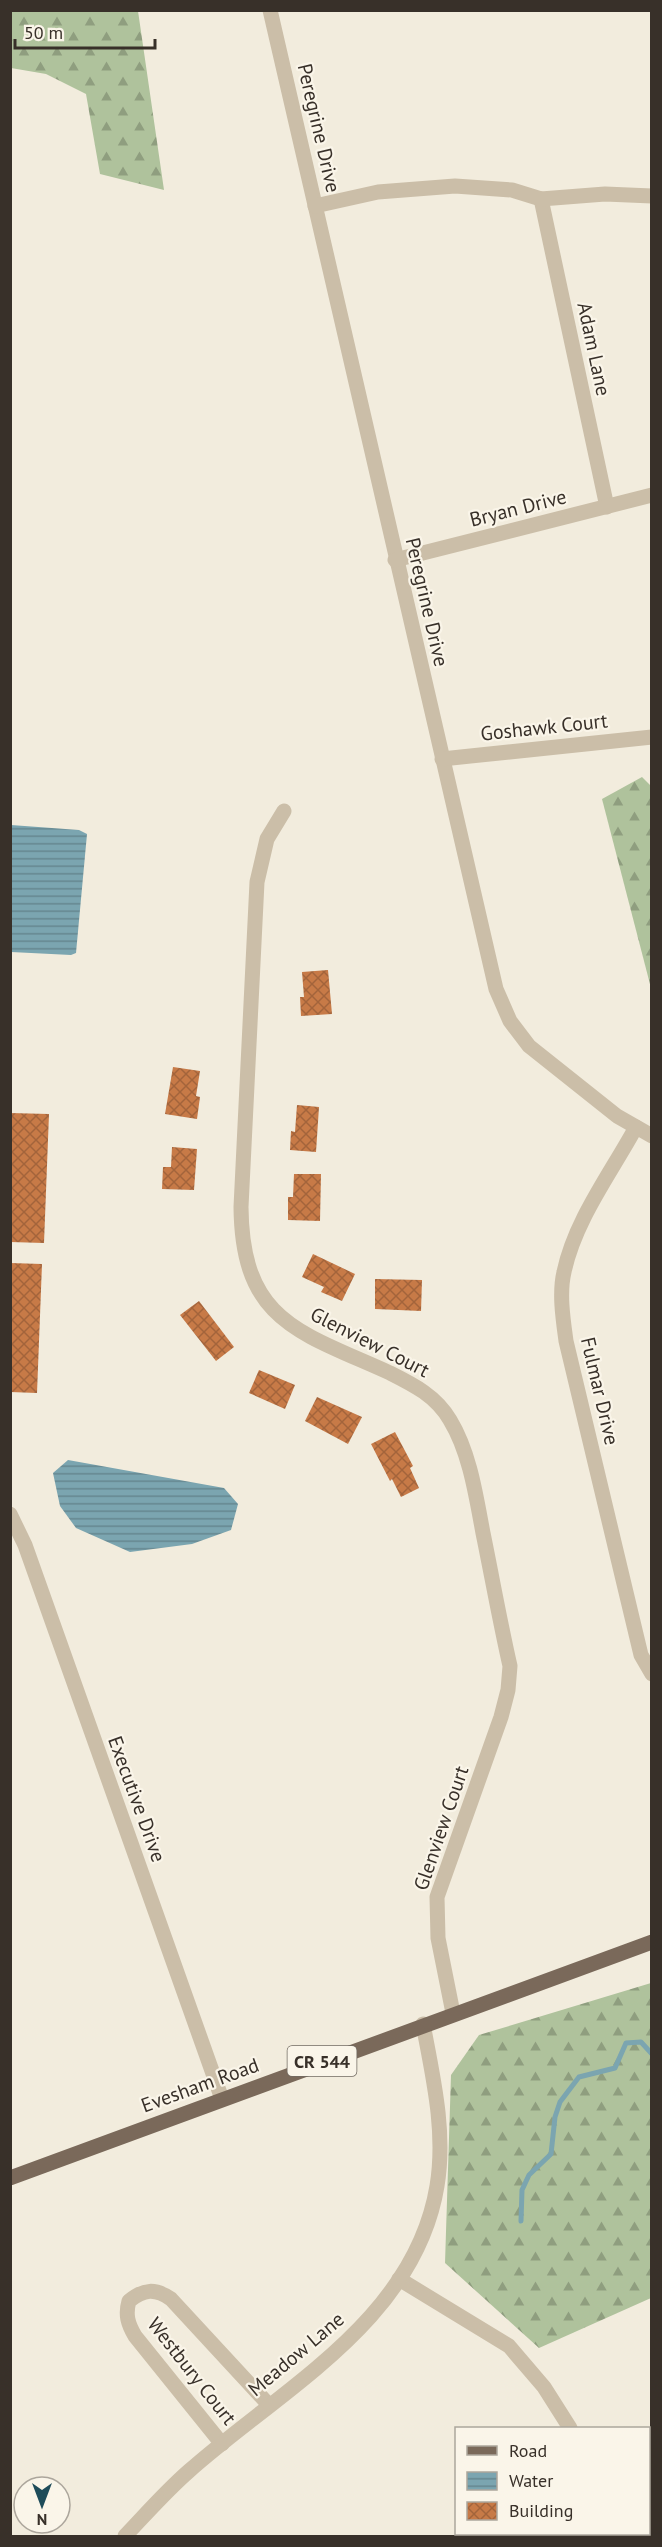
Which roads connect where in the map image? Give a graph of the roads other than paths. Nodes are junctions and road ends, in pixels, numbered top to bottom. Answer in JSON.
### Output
{"nodes":[{"id":1,"x":270,"y":10,"type":"edge"},
{"id":2,"x":651,"y":196,"type":"edge"},
{"id":3,"x":541,"y":199,"type":"junction"},
{"id":4,"x":315,"y":206,"type":"junction"},
{"id":5,"x":651,"y":495,"type":"edge"},
{"id":6,"x":607,"y":507,"type":"junction"},
{"id":7,"x":395,"y":560,"type":"junction"},
{"id":8,"x":651,"y":736,"type":"edge"},
{"id":9,"x":442,"y":759,"type":"junction"},
{"id":10,"x":284,"y":811,"type":"dead end"},
{"id":11,"x":636,"y":1127,"type":"junction"},
{"id":12,"x":651,"y":1136,"type":"edge"},
{"id":13,"x":10,"y":1514,"type":"edge"},
{"id":14,"x":651,"y":1674,"type":"edge"},
{"id":15,"x":651,"y":1942,"type":"edge"},
{"id":16,"x":453,"y":2013,"type":"junction"},
{"id":17,"x":423,"y":2024,"type":"junction"},
{"id":18,"x":222,"y":2099,"type":"junction"},
{"id":19,"x":10,"y":2178,"type":"edge"},
{"id":20,"x":399,"y":2279,"type":"junction"},
{"id":21,"x":269,"y":2405,"type":"junction"},
{"id":22,"x":569,"y":2427,"type":"edge"},
{"id":23,"x":222,"y":2444,"type":"junction"},
{"id":24,"x":125,"y":2536,"type":"edge"}],
"edges":[{"from":1,"to":4,"type":"street","name":"Peregrine Drive"},
{"from":2,"to":3,"type":"street"},
{"from":3,"to":4,"type":"street"},
{"from":3,"to":6,"type":"street","name":"Adam Lane"},
{"from":4,"to":7,"type":"street","name":"Peregrine Drive"},
{"from":5,"to":6,"type":"street","name":"Bryan Drive"},
{"from":6,"to":7,"type":"street","name":"Bryan Drive"},
{"from":7,"to":9,"type":"street","name":"Peregrine Drive"},
{"from":8,"to":9,"type":"street","name":"Goshawk Court"},
{"from":9,"to":11,"type":"street","name":"Peregrine Drive"},
{"from":10,"to":16,"type":"street","name":"Glenview Court"},
{"from":11,"to":12,"type":"street","name":"Peregrine Drive"},
{"from":11,"to":14,"type":"street","name":"Fulmar Drive"},
{"from":13,"to":18,"type":"street","name":"Executive Drive"},
{"from":15,"to":16,"type":"main road","name":"Evesham Road","number":"CR 544"},
{"from":16,"to":17,"type":"main road","name":"Evesham Road","number":"CR 544"},
{"from":17,"to":18,"type":"main road","name":"Evesham Road","number":"CR 544"},
{"from":17,"to":20,"type":"street","name":"Meadow Lane"},
{"from":18,"to":19,"type":"main road","name":"Evesham Road","number":"CR 544"},
{"from":20,"to":21,"type":"street","name":"Meadow Lane"},
{"from":20,"to":22,"type":"street"},
{"from":21,"to":23,"type":"street","name":"Meadow Lane"},
{"from":21,"to":23,"type":"street","name":"Westbury Court"},
{"from":23,"to":24,"type":"street","name":"Meadow Lane"}]}
